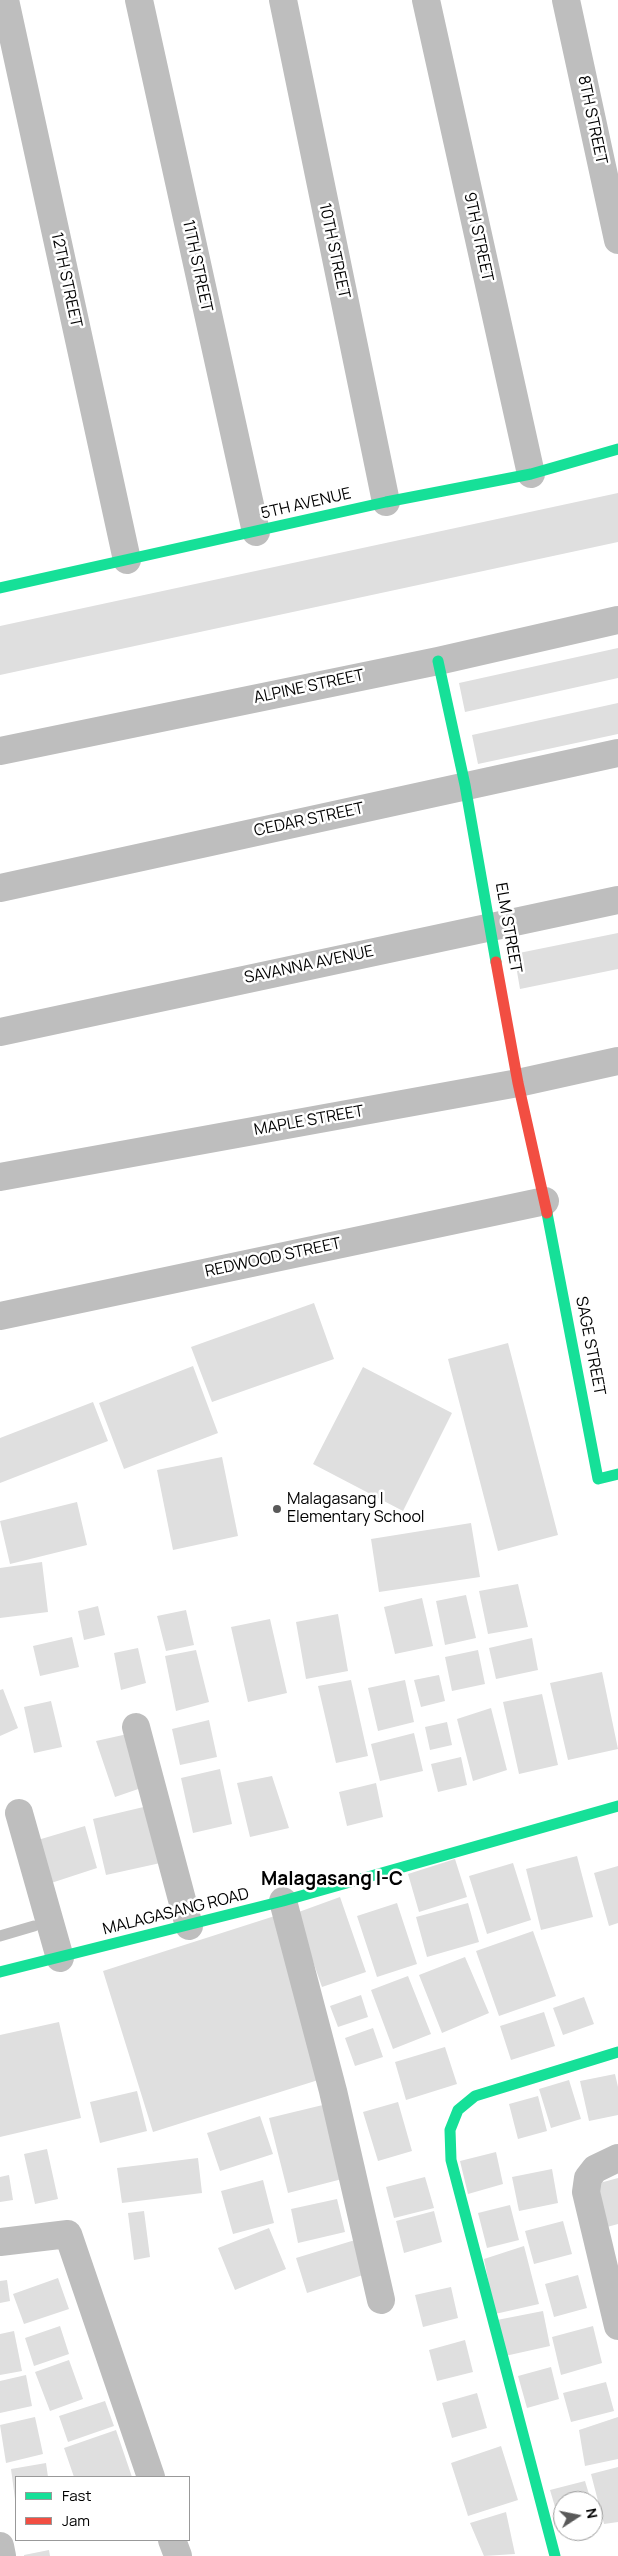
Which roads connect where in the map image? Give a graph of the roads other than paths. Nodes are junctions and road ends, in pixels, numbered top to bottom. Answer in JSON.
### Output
{"nodes":[{"id":1,"x":5,"y":0,"type":"edge"},
{"id":2,"x":139,"y":0,"type":"edge"},
{"id":3,"x":282,"y":0,"type":"edge"},
{"id":4,"x":426,"y":0,"type":"edge"},
{"id":5,"x":566,"y":0,"type":"edge"},
{"id":6,"x":618,"y":240,"type":"edge"},
{"id":7,"x":618,"y":449,"type":"edge"},
{"id":8,"x":531,"y":474,"type":"junction"},
{"id":9,"x":386,"y":502,"type":"junction"},
{"id":10,"x":256,"y":532,"type":"junction"},
{"id":11,"x":127,"y":560,"type":"junction"},
{"id":12,"x":0,"y":588,"type":"edge"},
{"id":13,"x":618,"y":620,"type":"edge"},
{"id":14,"x":438,"y":661,"type":"junction"},
{"id":15,"x":0,"y":751,"type":"edge"},
{"id":16,"x":618,"y":753,"type":"edge"},
{"id":17,"x":465,"y":785,"type":"junction"},
{"id":18,"x":0,"y":888,"type":"edge"},
{"id":19,"x":618,"y":900,"type":"edge"},
{"id":20,"x":492,"y":926,"type":"junction"},
{"id":21,"x":0,"y":1032,"type":"edge"},
{"id":22,"x":618,"y":1061,"type":"edge"},
{"id":23,"x":518,"y":1084,"type":"junction"},
{"id":24,"x":0,"y":1177,"type":"edge"},
{"id":25,"x":545,"y":1201,"type":"junction"},
{"id":26,"x":0,"y":1316,"type":"edge"},
{"id":27,"x":618,"y":1474,"type":"edge"},
{"id":28,"x":136,"y":1727,"type":"dead end"},
{"id":29,"x":618,"y":1806,"type":"edge"},
{"id":30,"x":19,"y":1813,"type":"dead end"},
{"id":31,"x":283,"y":1901,"type":"junction"},
{"id":32,"x":189,"y":1926,"type":"junction"},
{"id":33,"x":60,"y":1958,"type":"junction"},
{"id":34,"x":0,"y":1972,"type":"edge"},
{"id":35,"x":618,"y":2052,"type":"edge"},
{"id":36,"x":618,"y":2158,"type":"edge"},
{"id":37,"x":0,"y":2242,"type":"edge"},
{"id":38,"x":613,"y":2290,"type":"edge"},
{"id":39,"x":381,"y":2300,"type":"dead end"},
{"id":40,"x":618,"y":2326,"type":"edge"},
{"id":41,"x":151,"y":2476,"type":"edge"},
{"id":42,"x":172,"y":2541,"type":"edge"},
{"id":43,"x":0,"y":2546,"type":"edge"},
{"id":44,"x":2,"y":2556,"type":"edge"},
{"id":45,"x":178,"y":2556,"type":"edge"},
{"id":46,"x":555,"y":2556,"type":"edge"}],
"edges":[{"from":1,"to":11,"type":"street","name":"12TH STREET"},
{"from":2,"to":10,"type":"street","name":"11TH STREET"},
{"from":3,"to":9,"type":"street","name":"10TH STREET"},
{"from":4,"to":8,"type":"street","name":"9TH STREET"},
{"from":5,"to":6,"type":"street","name":"8TH STREET"},
{"from":7,"to":8,"type":"street","name":"5TH AVENUE"},
{"from":8,"to":9,"type":"street","name":"5TH AVENUE"},
{"from":9,"to":10,"type":"street","name":"5TH AVENUE"},
{"from":10,"to":11,"type":"street","name":"5TH AVENUE"},
{"from":11,"to":12,"type":"street","name":"5TH AVENUE"},
{"from":13,"to":14,"type":"street","name":"ALPINE STREET"},
{"from":14,"to":15,"type":"street","name":"ALPINE STREET"},
{"from":14,"to":17,"type":"street","name":"ELM STREET"},
{"from":16,"to":17,"type":"street","name":"CEDAR STREET"},
{"from":17,"to":18,"type":"street","name":"CEDAR STREET"},
{"from":17,"to":20,"type":"street","name":"ELM STREET"},
{"from":19,"to":20,"type":"street","name":"SAVANNA AVENUE"},
{"from":20,"to":21,"type":"street","name":"SAVANNA AVENUE"},
{"from":20,"to":23,"type":"street","name":"ELM STREET"},
{"from":22,"to":23,"type":"street","name":"MAPLE STREET"},
{"from":23,"to":24,"type":"street","name":"MAPLE STREET"},
{"from":23,"to":25,"type":"street","name":"ELM STREET"},
{"from":25,"to":26,"type":"street","name":"REDWOOD STREET"},
{"from":25,"to":27,"type":"street","name":"SAGE STREET"},
{"from":28,"to":32,"type":"street"},
{"from":29,"to":31,"type":"street","name":"MALAGASANG ROAD"},
{"from":30,"to":33,"type":"street"},
{"from":31,"to":32,"type":"street","name":"MALAGASANG ROAD"},
{"from":31,"to":39,"type":"street"},
{"from":32,"to":33,"type":"street","name":"MALAGASANG ROAD"},
{"from":33,"to":34,"type":"street","name":"MALAGASANG ROAD"},
{"from":35,"to":46,"type":"street"},
{"from":36,"to":38,"type":"street"},
{"from":37,"to":41,"type":"street"},
{"from":38,"to":40,"type":"street"},
{"from":42,"to":45,"type":"street"},
{"from":43,"to":44,"type":"street"}]}
